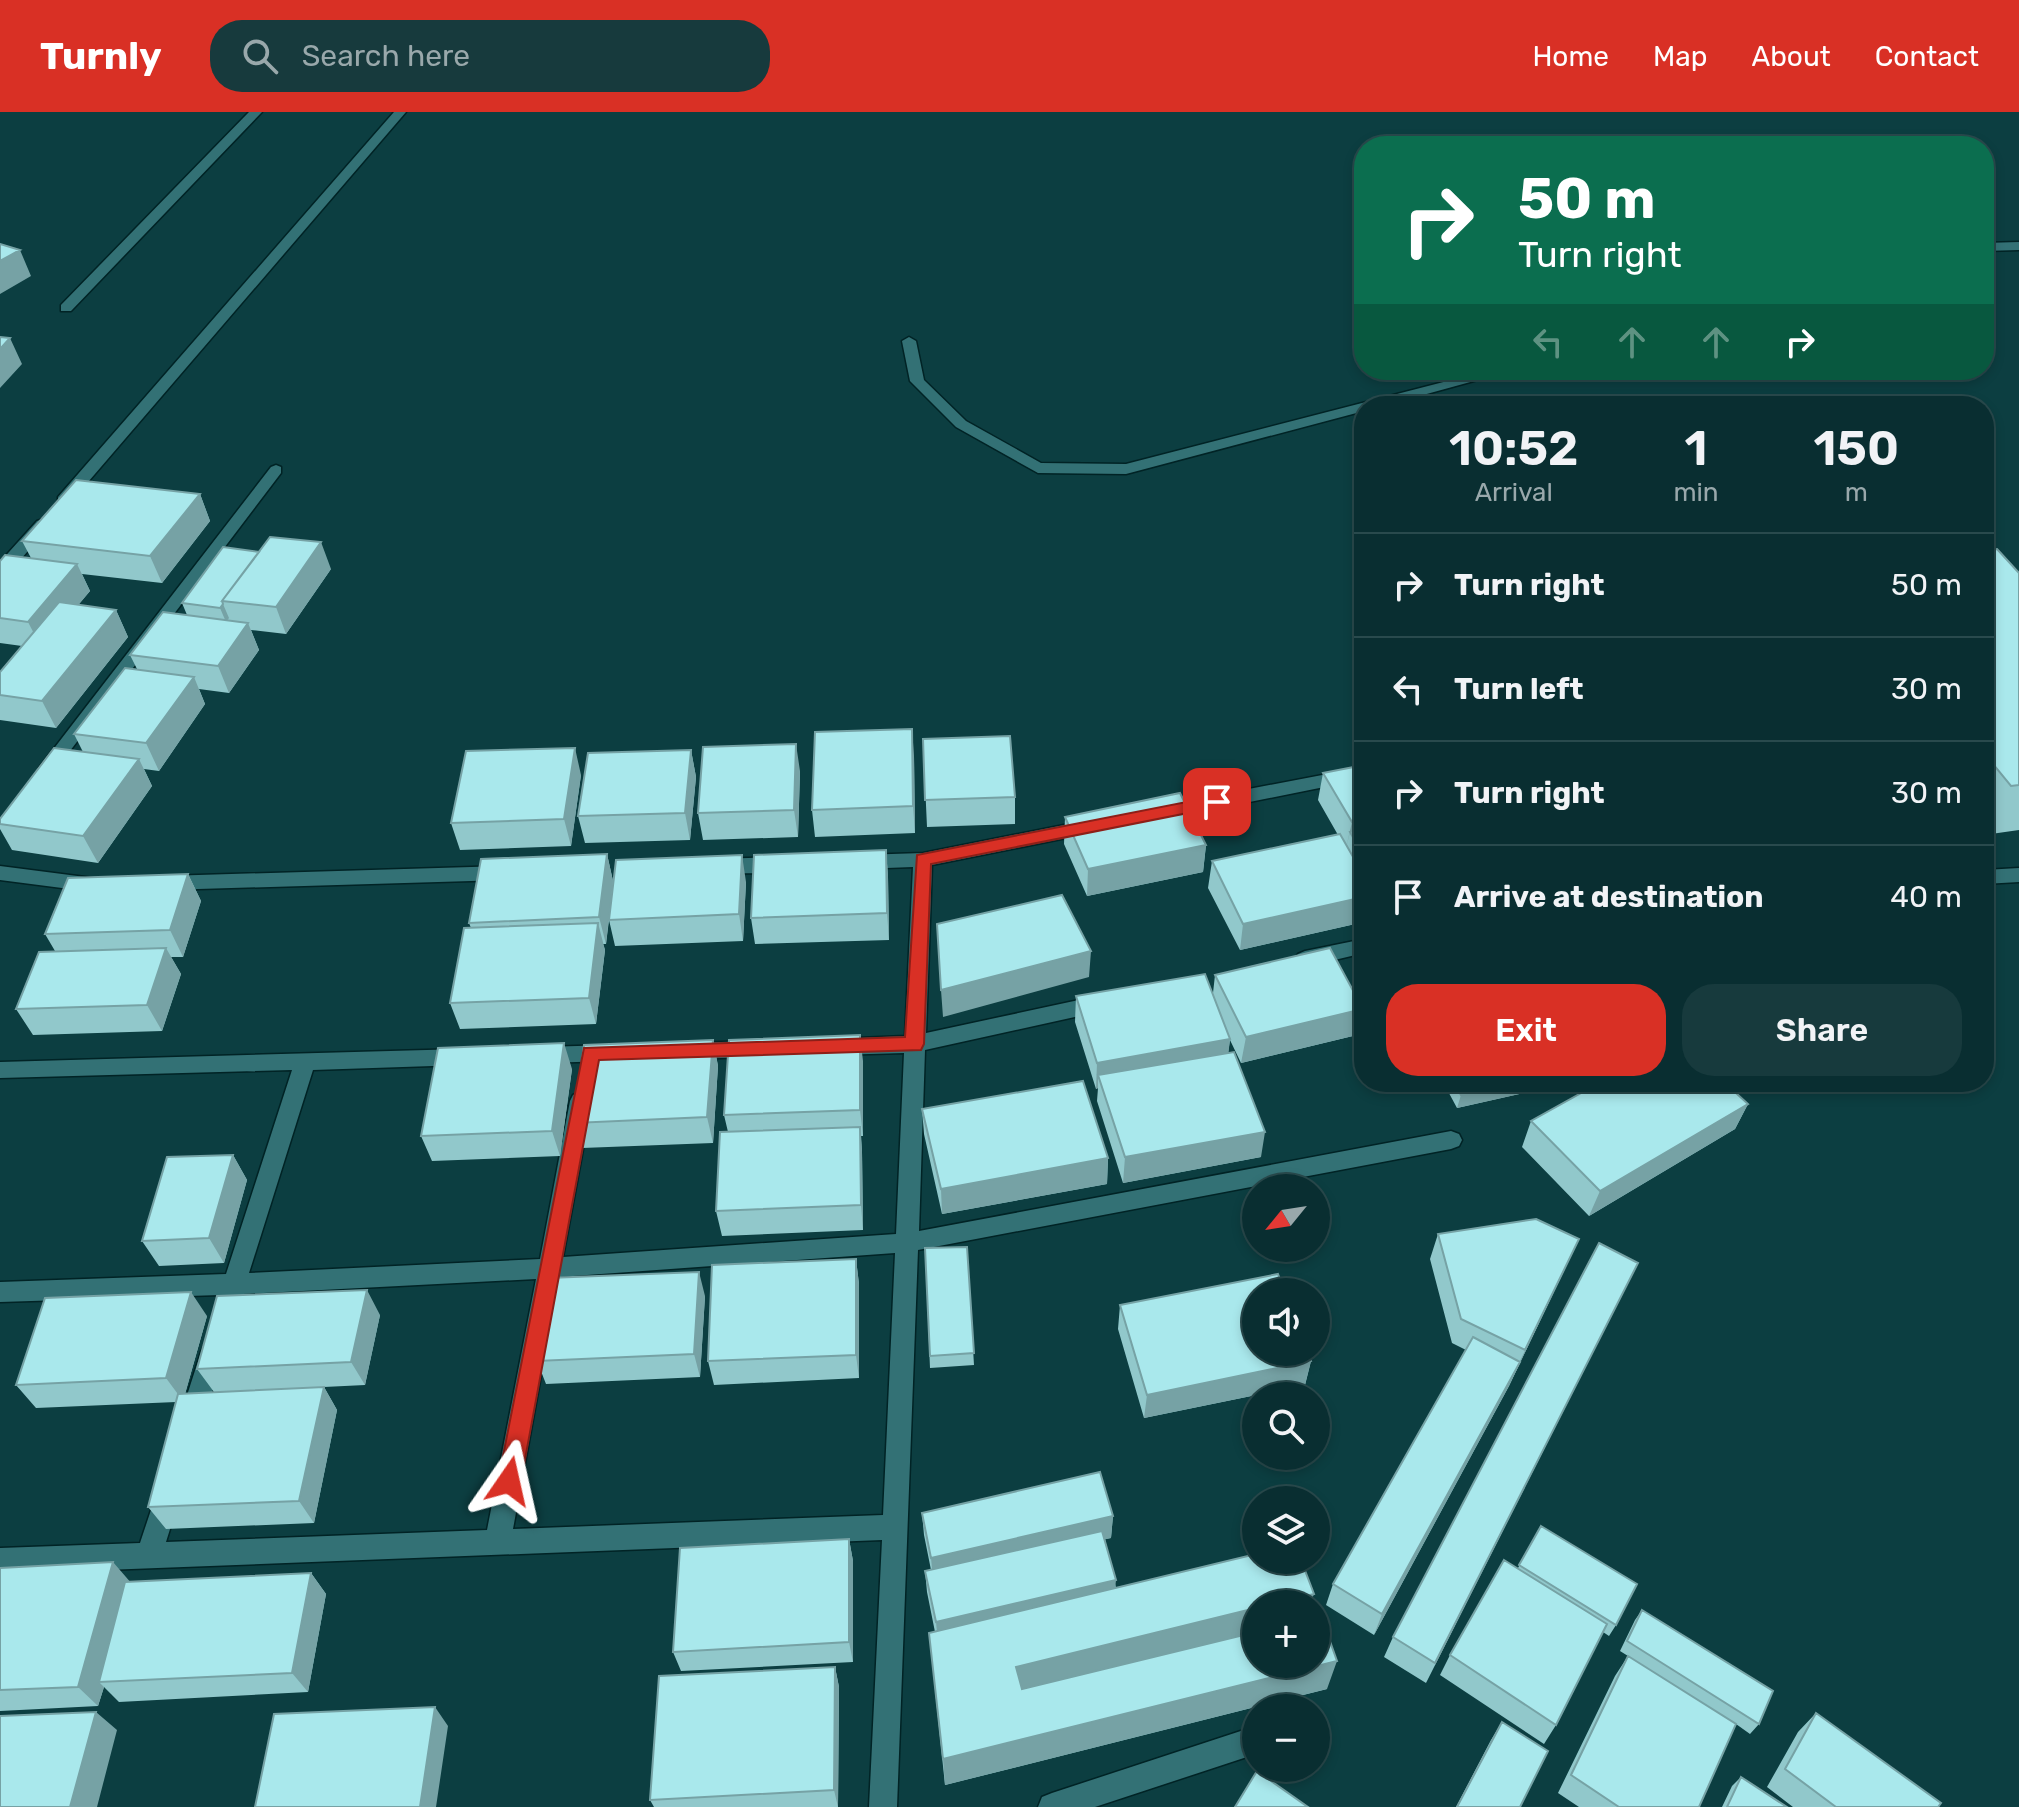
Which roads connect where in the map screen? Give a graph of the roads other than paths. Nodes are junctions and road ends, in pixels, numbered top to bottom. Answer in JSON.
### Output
{"nodes":[{"id":1,"x":256,"y":112,"type":"edge"},
{"id":2,"x":400,"y":112,"type":"edge"},
{"id":3,"x":2019,"y":246,"type":"edge"},
{"id":4,"x":1994,"y":247,"type":"edge"},
{"id":5,"x":66,"y":308,"type":"dead end"},
{"id":6,"x":909,"y":341,"type":"dead end"},
{"id":7,"x":1468,"y":380,"type":"edge"},
{"id":8,"x":1404,"y":396,"type":"edge"},
{"id":9,"x":1354,"y":409,"type":"edge"},
{"id":10,"x":276,"y":470,"type":"dead end"},
{"id":11,"x":0,"y":572,"type":"edge"},
{"id":12,"x":1354,"y":775,"type":"edge"},
{"id":13,"x":38,"y":782,"type":"edge"},
{"id":14,"x":1136,"y":818,"type":"edge"},
{"id":15,"x":1106,"y":824,"type":"edge"},
{"id":16,"x":923,"y":860,"type":"junction"},
{"id":17,"x":843,"y":862,"type":"edge"},
{"id":18,"x":796,"y":864,"type":"edge"},
{"id":19,"x":700,"y":867,"type":"edge"},
{"id":20,"x":525,"y":872,"type":"edge"},
{"id":21,"x":0,"y":873,"type":"edge"},
{"id":22,"x":2019,"y":875,"type":"edge"},
{"id":23,"x":1994,"y":876,"type":"edge"},
{"id":24,"x":142,"y":884,"type":"edge"},
{"id":25,"x":110,"y":885,"type":"edge"},
{"id":26,"x":1354,"y":948,"type":"edge"},
{"id":27,"x":1286,"y":963,"type":"edge"},
{"id":28,"x":1116,"y":1000,"type":"edge"},
{"id":29,"x":914,"y":1044,"type":"junction"},
{"id":30,"x":822,"y":1047,"type":"edge"},
{"id":31,"x":775,"y":1048,"type":"edge"},
{"id":32,"x":667,"y":1051,"type":"edge"},
{"id":33,"x":637,"y":1052,"type":"edge"},
{"id":34,"x":590,"y":1053,"type":"junction"},
{"id":35,"x":527,"y":1055,"type":"edge"},
{"id":36,"x":479,"y":1056,"type":"edge"},
{"id":37,"x":305,"y":1061,"type":"junction"},
{"id":38,"x":0,"y":1070,"type":"edge"},
{"id":39,"x":1451,"y":1140,"type":"dead end"},
{"id":40,"x":905,"y":1243,"type":"junction"},
{"id":41,"x":550,"y":1268,"type":"junction"},
{"id":42,"x":234,"y":1284,"type":"junction"},
{"id":43,"x":0,"y":1292,"type":"edge"},
{"id":44,"x":187,"y":1435,"type":"edge"},
{"id":45,"x":173,"y":1480,"type":"edge"},
{"id":46,"x":895,"y":1527,"type":"junction"},
{"id":47,"x":498,"y":1541,"type":"junction"},
{"id":48,"x":149,"y":1555,"type":"junction"},
{"id":49,"x":0,"y":1561,"type":"edge"},
{"id":50,"x":1242,"y":1745,"type":"edge"},
{"id":51,"x":883,"y":1807,"type":"edge"},
{"id":52,"x":1052,"y":1807,"type":"edge"}],
"edges":[{"from":1,"to":5,"type":"street"},
{"from":2,"to":11,"type":"street"},
{"from":3,"to":4,"type":"street"},
{"from":6,"to":9,"type":"street"},
{"from":7,"to":8,"type":"street"},
{"from":10,"to":13,"type":"street"},
{"from":12,"to":14,"type":"street"},
{"from":15,"to":16,"type":"street"},
{"from":16,"to":17,"type":"street"},
{"from":16,"to":29,"type":"street"},
{"from":18,"to":19,"type":"street"},
{"from":20,"to":24,"type":"street"},
{"from":21,"to":25,"type":"street"},
{"from":22,"to":23,"type":"street"},
{"from":26,"to":27,"type":"street"},
{"from":28,"to":29,"type":"street"},
{"from":29,"to":30,"type":"street"},
{"from":29,"to":40,"type":"street"},
{"from":31,"to":32,"type":"street"},
{"from":33,"to":34,"type":"street"},
{"from":34,"to":35,"type":"street"},
{"from":34,"to":41,"type":"street"},
{"from":36,"to":37,"type":"street"},
{"from":37,"to":38,"type":"street"},
{"from":37,"to":42,"type":"street"},
{"from":39,"to":40,"type":"street"},
{"from":40,"to":41,"type":"street"},
{"from":40,"to":46,"type":"street"},
{"from":41,"to":42,"type":"street"},
{"from":41,"to":47,"type":"street"},
{"from":42,"to":43,"type":"street"},
{"from":42,"to":44,"type":"street"},
{"from":45,"to":48,"type":"street"},
{"from":46,"to":47,"type":"street"},
{"from":46,"to":51,"type":"street"},
{"from":47,"to":48,"type":"street"},
{"from":48,"to":49,"type":"street"},
{"from":50,"to":52,"type":"street"}]}
